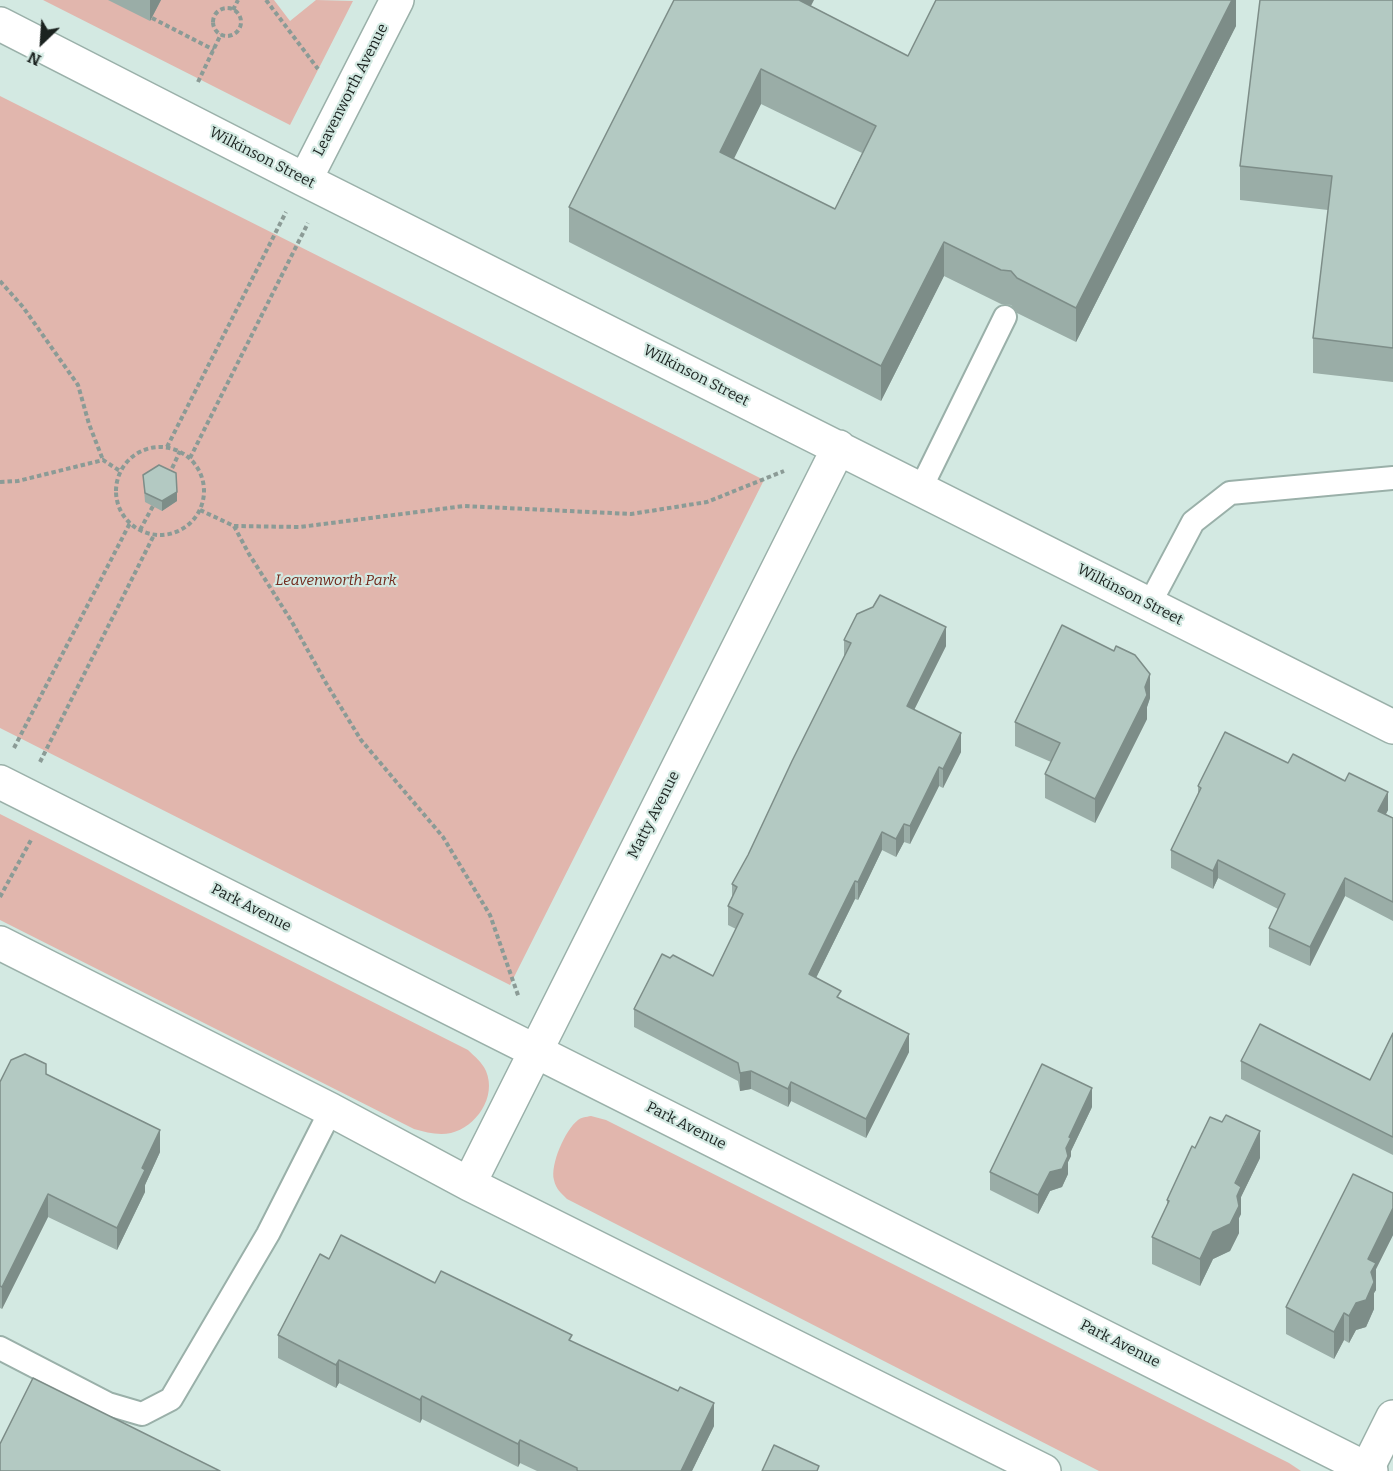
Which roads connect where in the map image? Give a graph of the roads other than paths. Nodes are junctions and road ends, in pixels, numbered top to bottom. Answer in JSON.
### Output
{"nodes":[{"id":1,"x":397,"y":0,"type":"edge"},
{"id":2,"x":0,"y":24,"type":"edge"},
{"id":3,"x":311,"y":183,"type":"junction"},
{"id":4,"x":1005,"y":317,"type":"dead end"},
{"id":5,"x":840,"y":447,"type":"junction"},
{"id":6,"x":1393,"y":478,"type":"edge"},
{"id":7,"x":921,"y":488,"type":"junction"},
{"id":8,"x":1149,"y":605,"type":"junction"},
{"id":9,"x":1393,"y":727,"type":"edge"},
{"id":10,"x":20,"y":784,"type":"edge"},
{"id":11,"x":0,"y":943,"type":"edge"},
{"id":12,"x":536,"y":1050,"type":"junction"},
{"id":13,"x":331,"y":1110,"type":"junction"},
{"id":14,"x":469,"y":1184,"type":"junction"},
{"id":15,"x":0,"y":1348,"type":"edge"},
{"id":16,"x":1393,"y":1418,"type":"edge"},
{"id":17,"x":1368,"y":1470,"type":"edge"},
{"id":18,"x":1044,"y":1471,"type":"edge"}],
"edges":[{"from":1,"to":3,"type":"street","name":"Leavenworth Avenue"},
{"from":2,"to":3,"type":"street","name":"Wilkinson Street"},
{"from":3,"to":5,"type":"street","name":"Wilkinson Street"},
{"from":4,"to":7,"type":"lane"},
{"from":5,"to":7,"type":"street","name":"Wilkinson Street"},
{"from":5,"to":12,"type":"street","name":"Matty Avenue"},
{"from":6,"to":8,"type":"lane"},
{"from":7,"to":8,"type":"street","name":"Wilkinson Street"},
{"from":8,"to":9,"type":"street","name":"Wilkinson Street"},
{"from":10,"to":12,"type":"street","name":"Park Avenue"},
{"from":11,"to":13,"type":"street"},
{"from":12,"to":14,"type":"street","name":"Matty Avenue"},
{"from":12,"to":17,"type":"street","name":"Park Avenue"},
{"from":13,"to":14,"type":"street"},
{"from":13,"to":15,"type":"lane"},
{"from":14,"to":18,"type":"street"},
{"from":16,"to":17,"type":"street"}]}
